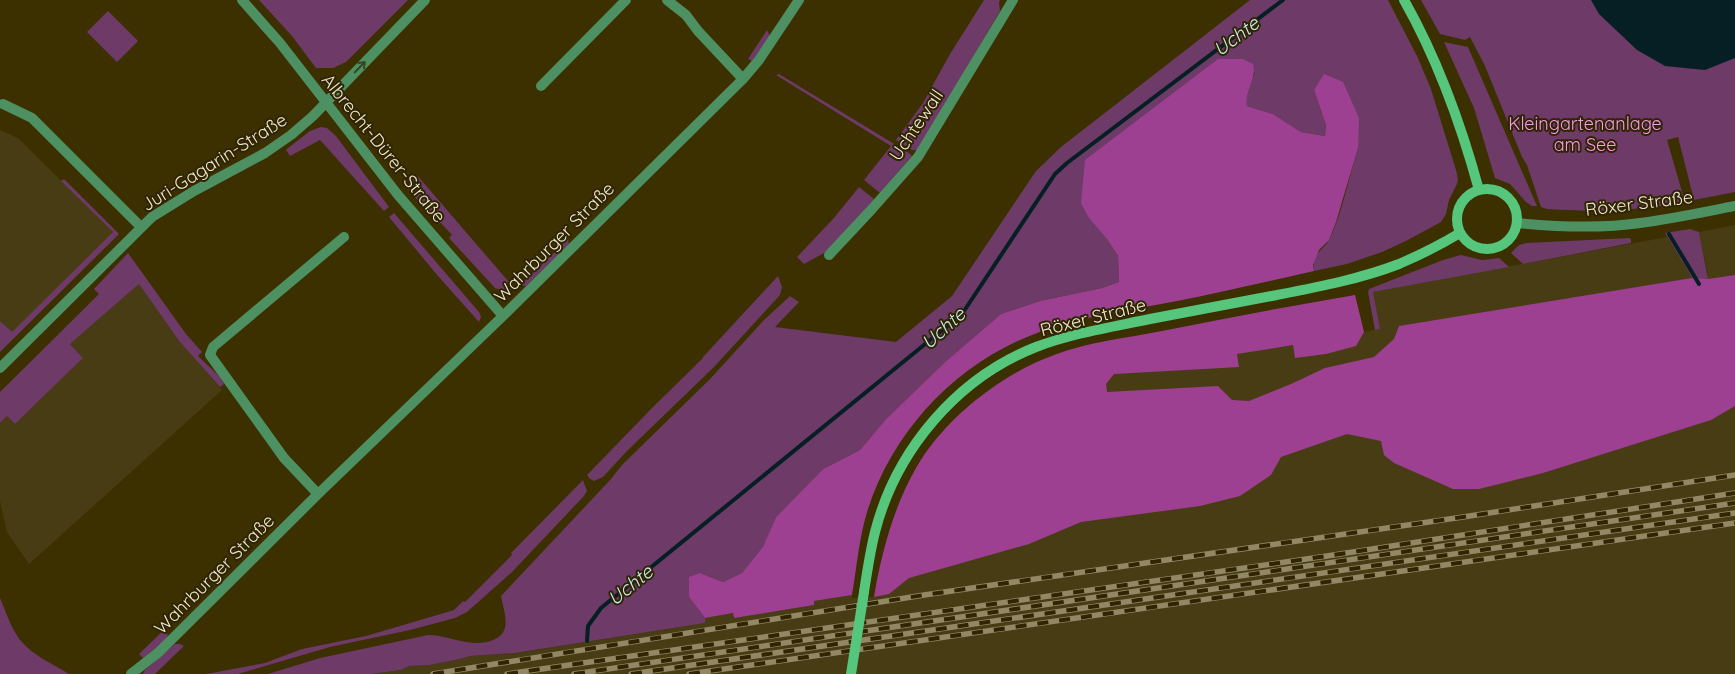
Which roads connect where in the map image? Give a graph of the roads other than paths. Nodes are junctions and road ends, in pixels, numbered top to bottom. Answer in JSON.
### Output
{"nodes":[{"id":1,"x":242,"y":0,"type":"edge"},
{"id":2,"x":425,"y":0,"type":"edge"},
{"id":3,"x":626,"y":0,"type":"edge"},
{"id":4,"x":667,"y":0,"type":"edge"},
{"id":5,"x":799,"y":0,"type":"edge"},
{"id":6,"x":1013,"y":0,"type":"edge"},
{"id":7,"x":1404,"y":0,"type":"edge"},
{"id":8,"x":742,"y":79,"type":"junction"},
{"id":9,"x":541,"y":86,"type":"dead end"},
{"id":10,"x":326,"y":102,"type":"junction"},
{"id":11,"x":3,"y":104,"type":"dead end"},
{"id":12,"x":1479,"y":190,"type":"junction"},
{"id":13,"x":1735,"y":206,"type":"edge"},
{"id":14,"x":1517,"y":223,"type":"junction"},
{"id":15,"x":141,"y":228,"type":"junction"},
{"id":16,"x":1460,"y":233,"type":"junction"},
{"id":17,"x":344,"y":237,"type":"dead end"},
{"id":18,"x":829,"y":255,"type":"dead end"},
{"id":19,"x":503,"y":316,"type":"junction"},
{"id":20,"x":0,"y":368,"type":"edge"},
{"id":21,"x":318,"y":494,"type":"junction"},
{"id":22,"x":131,"y":674,"type":"edge"},
{"id":23,"x":851,"y":674,"type":"edge"}],
"edges":[{"from":1,"to":10,"type":"street","name":"Albrecht-Dürer-Straße"},
{"from":10,"to":2,"type":"street","name":"Juri-Gagarin-Straße","one_way":true},
{"from":3,"to":9,"type":"street"},
{"from":4,"to":8,"type":"street"},
{"from":5,"to":8,"type":"street","name":"Wahrburger Straße"},
{"from":6,"to":18,"type":"street","name":"Uchtewall"},
{"from":7,"to":12,"type":"street"},
{"from":8,"to":19,"type":"street","name":"Wahrburger Straße"},
{"from":10,"to":15,"type":"street","name":"Juri-Gagarin-Straße"},
{"from":10,"to":19,"type":"street","name":"Albrecht-Dürer-Straße"},
{"from":11,"to":15,"type":"street","name":"Juri-Gagarin-Straße"},
{"from":12,"to":14,"type":"street"},
{"from":12,"to":16,"type":"street"},
{"from":13,"to":14,"type":"street","name":"Röxer Straße"},
{"from":14,"to":16,"type":"street"},
{"from":15,"to":20,"type":"street","name":"Juri-Gagarin-Straße"},
{"from":16,"to":23,"type":"street","name":"Röxer Straße","bridge":true},
{"from":17,"to":21,"type":"street"},
{"from":19,"to":21,"type":"street","name":"Wahrburger Straße"},
{"from":21,"to":22,"type":"street","name":"Wahrburger Straße"}]}
